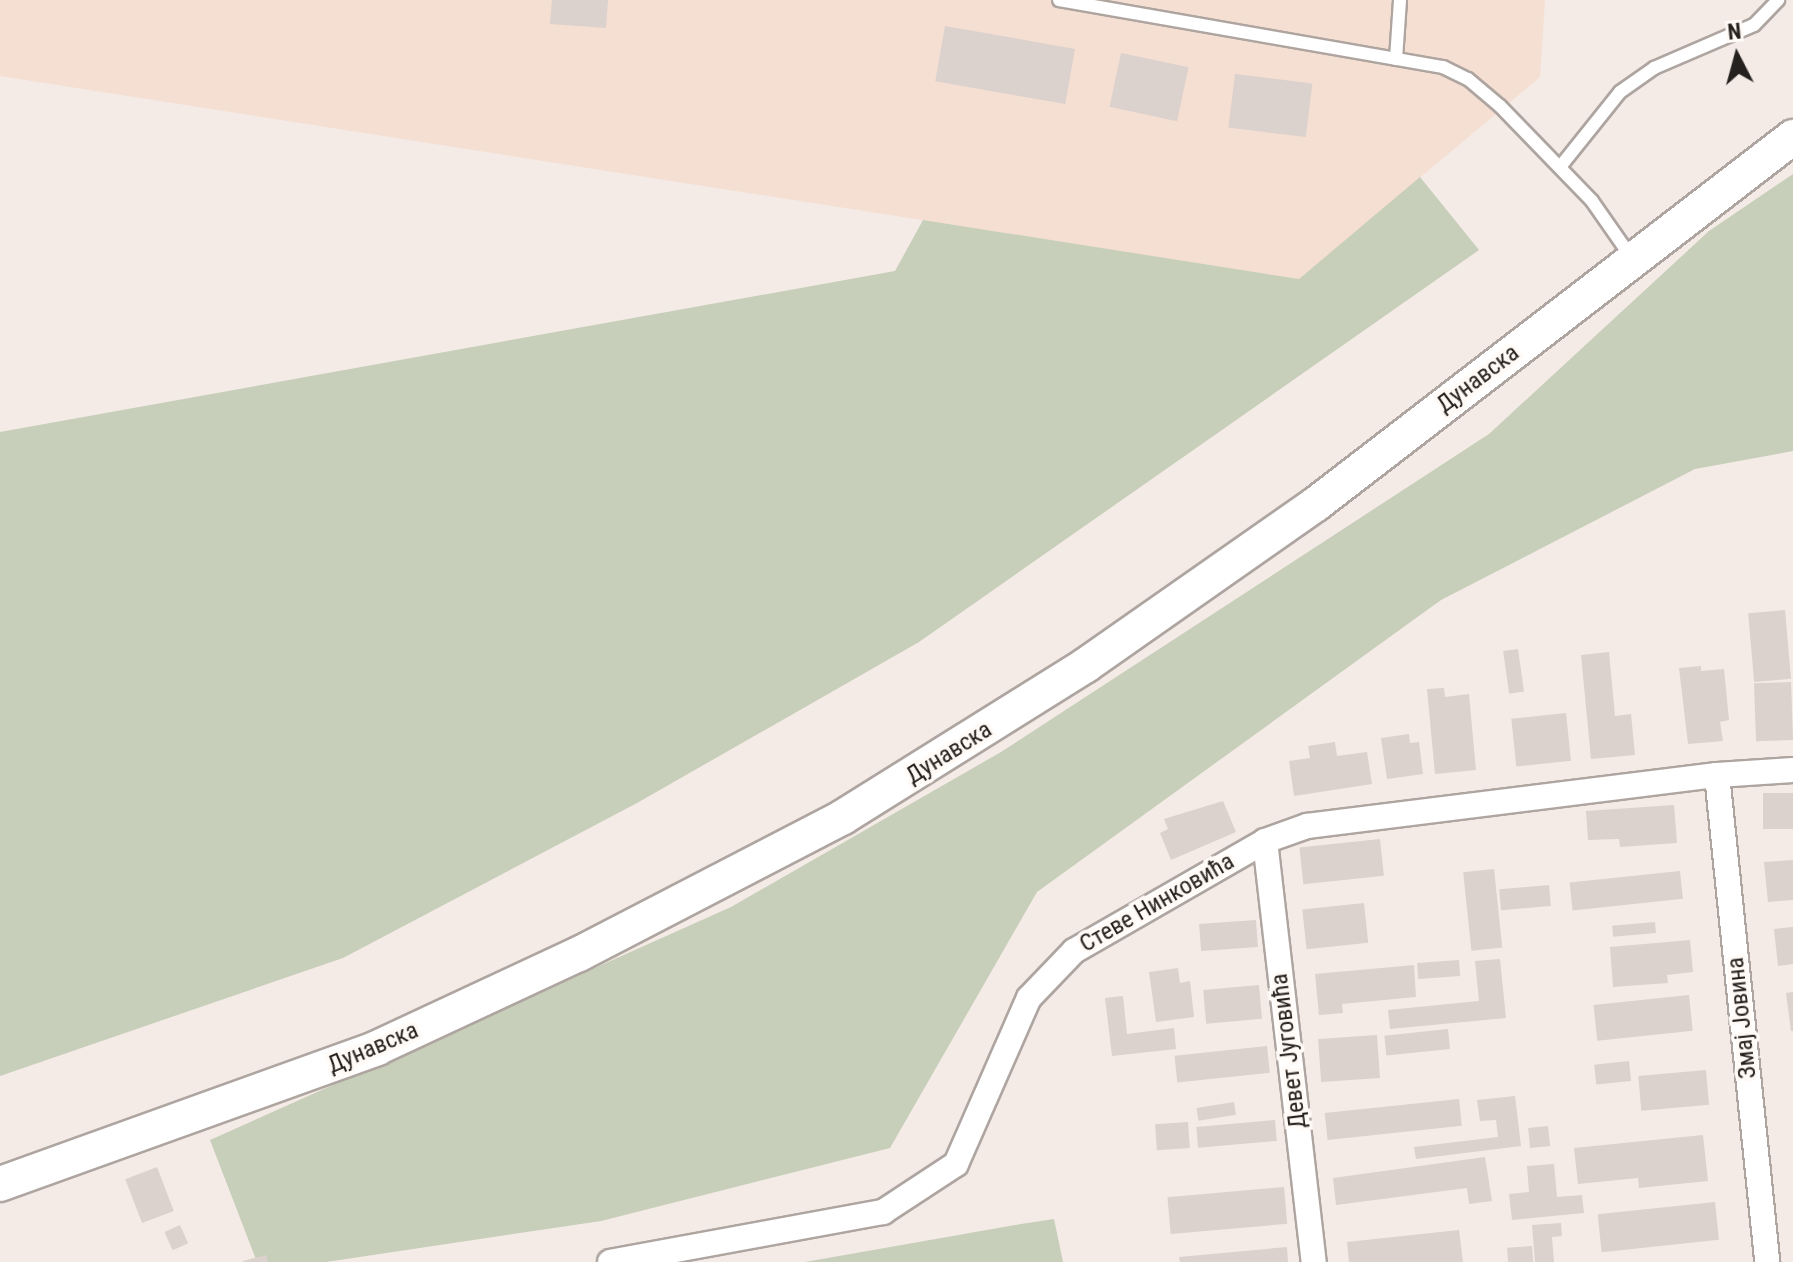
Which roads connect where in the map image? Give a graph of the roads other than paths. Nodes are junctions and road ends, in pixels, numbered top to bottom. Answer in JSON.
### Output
{"nodes":[{"id":1,"x":1059,"y":0,"type":"edge"},
{"id":2,"x":1400,"y":0,"type":"edge"},
{"id":3,"x":1778,"y":0,"type":"edge"},
{"id":4,"x":1114,"y":5,"type":"edge"},
{"id":5,"x":1396,"y":59,"type":"junction"},
{"id":6,"x":1793,"y":137,"type":"edge"},
{"id":7,"x":1560,"y":167,"type":"junction"},
{"id":8,"x":1632,"y":258,"type":"junction"},
{"id":9,"x":1793,"y":770,"type":"edge"},
{"id":10,"x":1717,"y":775,"type":"junction"},
{"id":11,"x":1265,"y":841,"type":"junction"},
{"id":12,"x":0,"y":1184,"type":"edge"},
{"id":13,"x":610,"y":1262,"type":"edge"},
{"id":14,"x":1314,"y":1262,"type":"edge"},
{"id":15,"x":1767,"y":1262,"type":"edge"}],
"edges":[{"from":1,"to":4,"type":"lane"},
{"from":2,"to":5,"type":"lane"},
{"from":3,"to":7,"type":"lane"},
{"from":4,"to":5,"type":"lane"},
{"from":5,"to":7,"type":"lane"},
{"from":6,"to":8,"type":"main road","name":"Дунавска"},
{"from":7,"to":8,"type":"lane"},
{"from":8,"to":12,"type":"main road","name":"Дунавска"},
{"from":9,"to":10,"type":"street","name":"Стеве Нинковића"},
{"from":10,"to":11,"type":"street","name":"Стеве Нинковића"},
{"from":10,"to":15,"type":"street","name":"Змај Јовина"},
{"from":11,"to":13,"type":"street","name":"Стеве Нинковића"},
{"from":11,"to":14,"type":"street","name":"Девет Југовића"}]}
